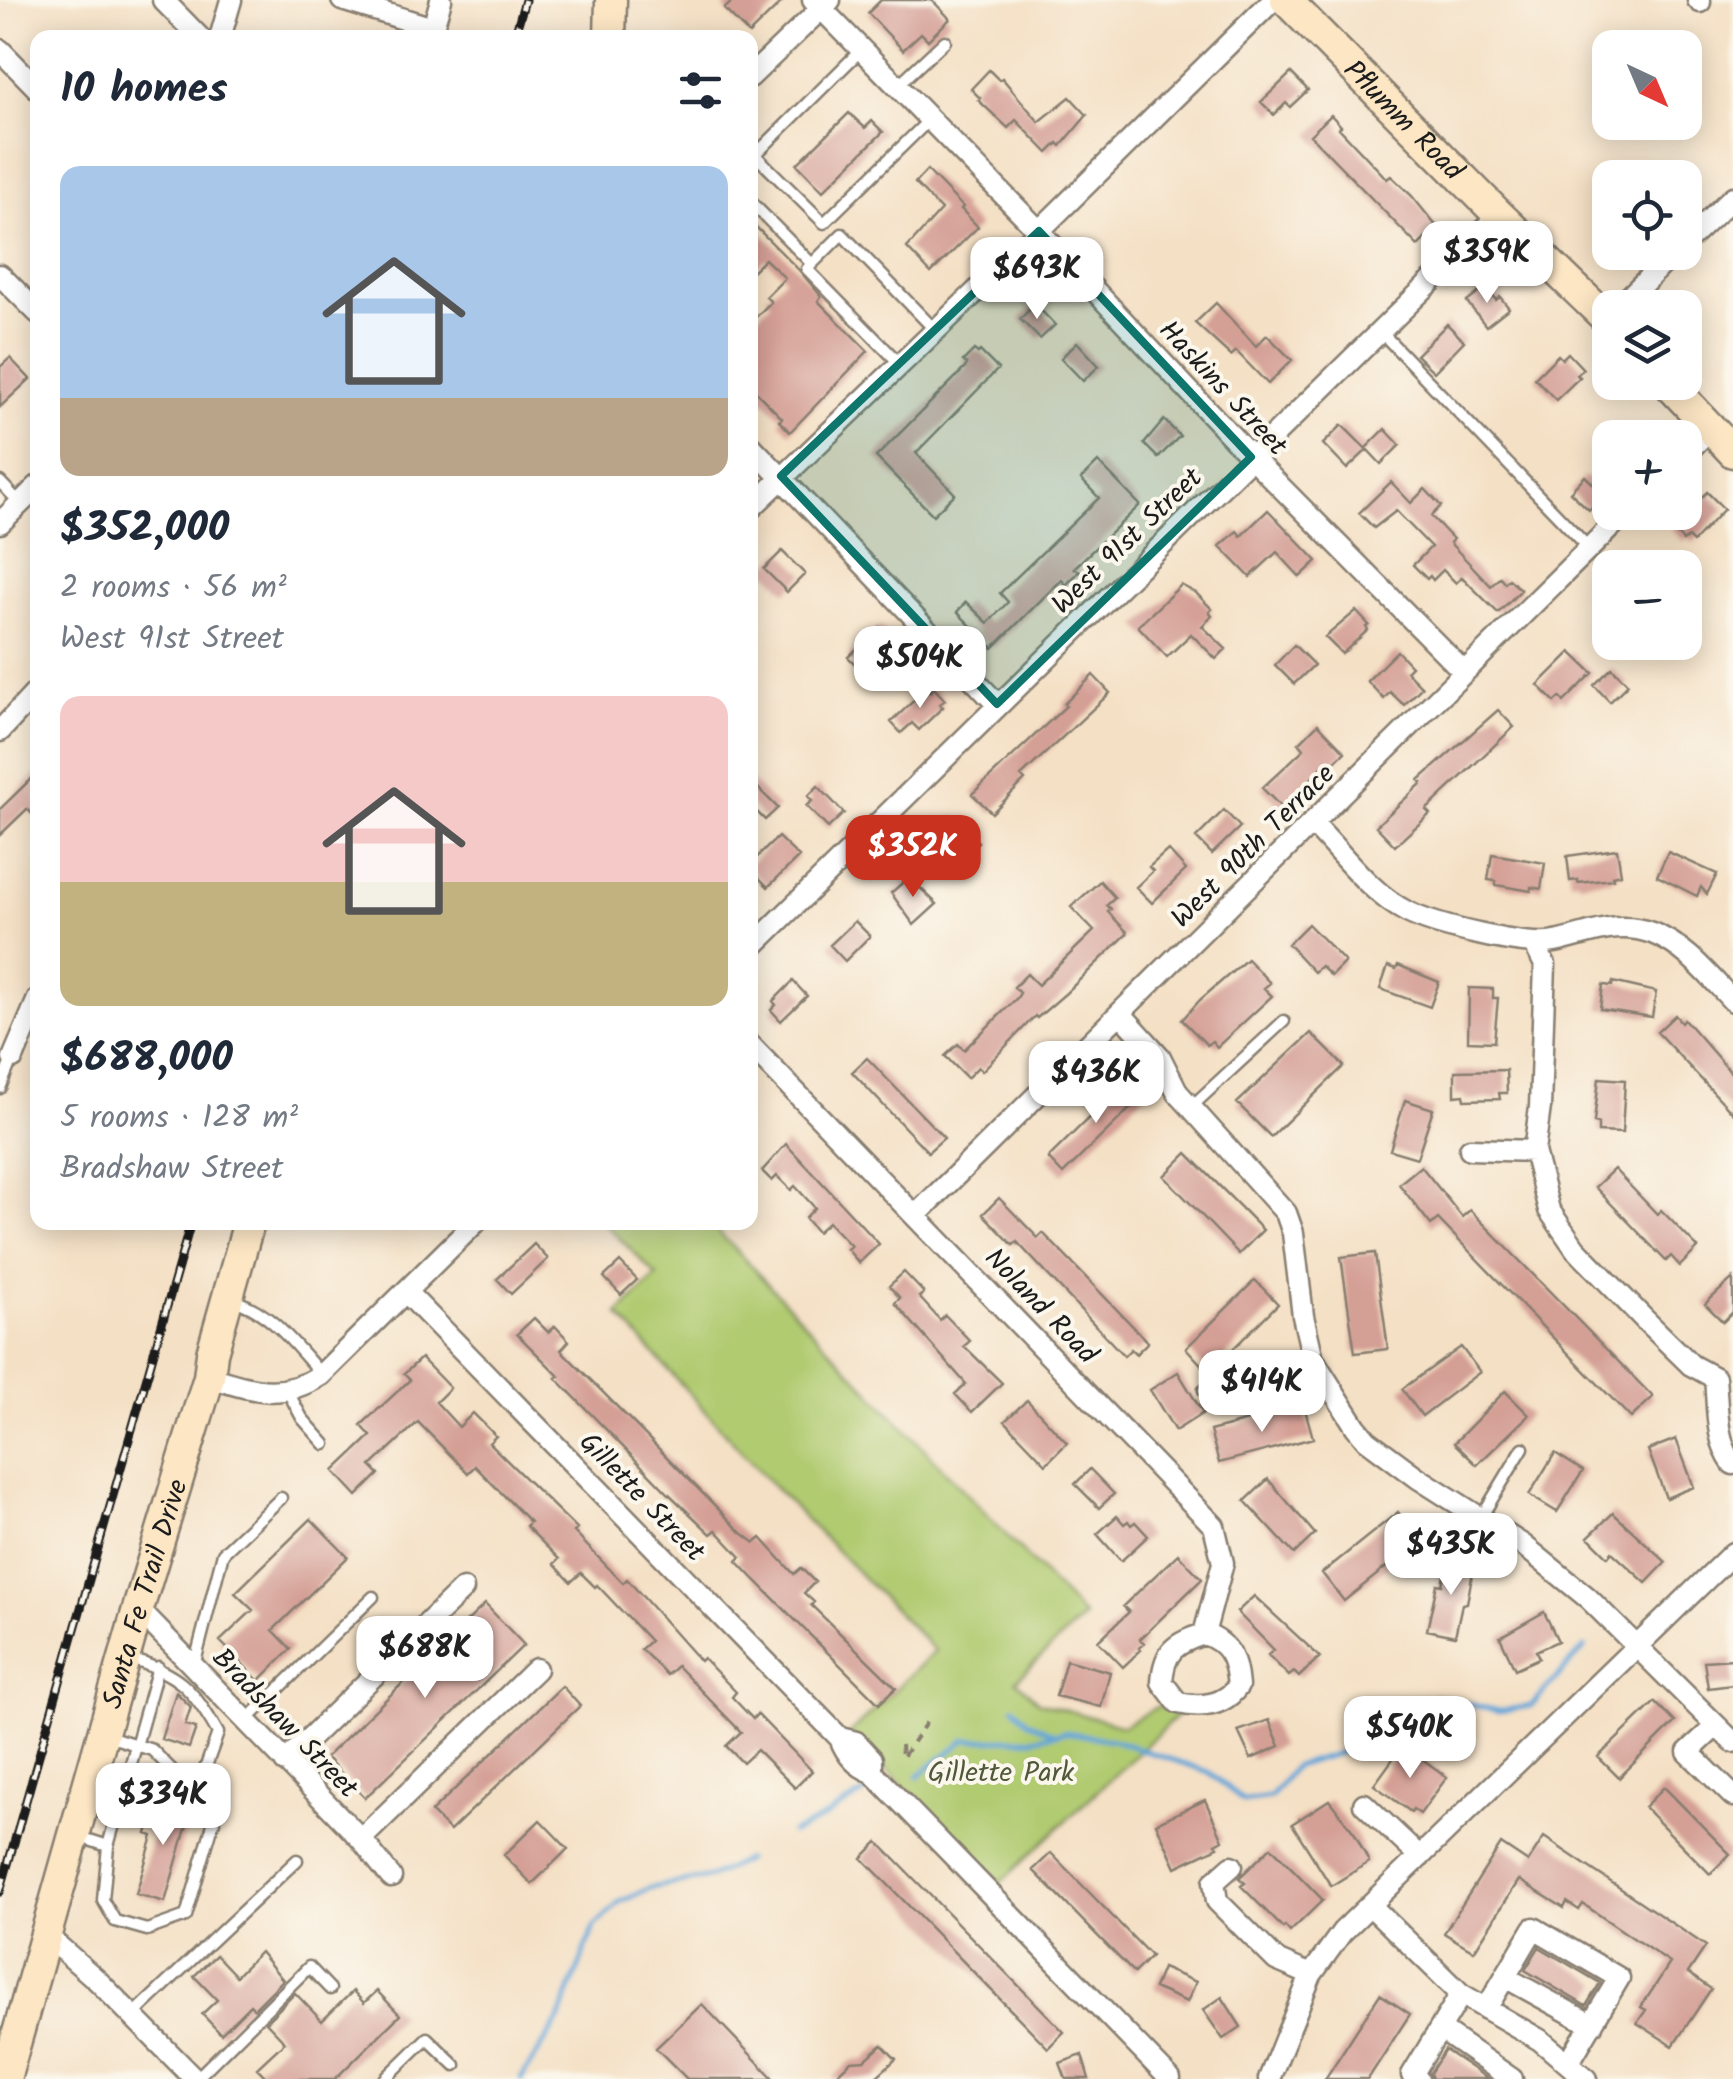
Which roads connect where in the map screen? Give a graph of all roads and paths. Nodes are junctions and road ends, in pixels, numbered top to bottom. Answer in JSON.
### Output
{"nodes":[{"id":1,"x":163,"y":0,"type":"edge"},
{"id":2,"x":231,"y":0,"type":"edge"},
{"id":3,"x":342,"y":0,"type":"edge"},
{"id":4,"x":442,"y":0,"type":"edge"},
{"id":5,"x":611,"y":0,"type":"edge"},
{"id":6,"x":1273,"y":0,"type":"edge"},
{"id":7,"x":1286,"y":0,"type":"edge"},
{"id":8,"x":822,"y":3,"type":"edge"},
{"id":9,"x":192,"y":30,"type":"edge"},
{"id":10,"x":222,"y":30,"type":"edge"},
{"id":11,"x":424,"y":30,"type":"edge"},
{"id":12,"x":433,"y":30,"type":"edge"},
{"id":13,"x":610,"y":30,"type":"edge"},
{"id":14,"x":945,"y":41,"type":"dead end"},
{"id":15,"x":0,"y":50,"type":"edge"},
{"id":16,"x":862,"y":50,"type":"junction"},
{"id":17,"x":758,"y":69,"type":"edge"},
{"id":18,"x":30,"y":81,"type":"edge"},
{"id":19,"x":897,"y":86,"type":"junction"},
{"id":20,"x":929,"y":119,"type":"junction"},
{"id":21,"x":758,"y":147,"type":"edge"},
{"id":22,"x":758,"y":157,"type":"edge"},
{"id":23,"x":1733,"y":197,"type":"edge"},
{"id":24,"x":758,"y":209,"type":"edge"},
{"id":25,"x":1499,"y":215,"type":"junction"},
{"id":26,"x":1702,"y":227,"type":"edge"},
{"id":27,"x":1039,"y":231,"type":"junction"},
{"id":28,"x":812,"y":264,"type":"junction"},
{"id":29,"x":1657,"y":270,"type":"edge"},
{"id":30,"x":0,"y":275,"type":"edge"},
{"id":31,"x":1637,"y":290,"type":"edge"},
{"id":32,"x":1592,"y":299,"type":"edge"},
{"id":33,"x":30,"y":306,"type":"edge"},
{"id":34,"x":935,"y":330,"type":"junction"},
{"id":35,"x":1380,"y":331,"type":"junction"},
{"id":36,"x":900,"y":364,"type":"junction"},
{"id":37,"x":1683,"y":400,"type":"edge"},
{"id":38,"x":1710,"y":429,"type":"junction"},
{"id":39,"x":1702,"y":437,"type":"edge"},
{"id":40,"x":1733,"y":452,"type":"edge"},
{"id":41,"x":758,"y":453,"type":"edge"},
{"id":42,"x":1251,"y":457,"type":"junction"},
{"id":43,"x":781,"y":476,"type":"junction"},
{"id":44,"x":0,"y":482,"type":"edge"},
{"id":45,"x":30,"y":494,"type":"edge"},
{"id":46,"x":758,"y":500,"type":"edge"},
{"id":47,"x":20,"y":503,"type":"junction"},
{"id":48,"x":0,"y":522,"type":"edge"},
{"id":49,"x":1608,"y":530,"type":"edge"},
{"id":50,"x":1590,"y":548,"type":"junction"},
{"id":51,"x":1464,"y":672,"type":"junction"},
{"id":52,"x":30,"y":699,"type":"edge"},
{"id":53,"x":997,"y":704,"type":"junction"},
{"id":54,"x":0,"y":731,"type":"edge"},
{"id":55,"x":1312,"y":823,"type":"junction"},
{"id":56,"x":758,"y":940,"type":"edge"},
{"id":57,"x":1534,"y":943,"type":"junction"},
{"id":58,"x":1733,"y":1001,"type":"edge"},
{"id":59,"x":1120,"y":1014,"type":"junction"},
{"id":60,"x":30,"y":1018,"type":"edge"},
{"id":61,"x":1284,"y":1021,"type":"dead end"},
{"id":62,"x":758,"y":1053,"type":"edge"},
{"id":63,"x":13,"y":1058,"type":"joint"},
{"id":64,"x":0,"y":1088,"type":"edge"},
{"id":65,"x":1190,"y":1108,"type":"junction"},
{"id":66,"x":1470,"y":1150,"type":"dead end"},
{"id":67,"x":1534,"y":1150,"type":"junction"},
{"id":68,"x":916,"y":1216,"type":"junction"},
{"id":69,"x":247,"y":1230,"type":"edge"},
{"id":70,"x":468,"y":1230,"type":"edge"},
{"id":71,"x":406,"y":1292,"type":"junction"},
{"id":72,"x":228,"y":1299,"type":"junction"},
{"id":73,"x":1313,"y":1359,"type":"junction"},
{"id":74,"x":322,"y":1374,"type":"junction"},
{"id":75,"x":1724,"y":1376,"type":"edge"},
{"id":76,"x":210,"y":1377,"type":"junction"},
{"id":77,"x":287,"y":1390,"type":"junction"},
{"id":78,"x":1204,"y":1390,"type":"dead end"},
{"id":79,"x":325,"y":1444,"type":"dead end"},
{"id":80,"x":1523,"y":1448,"type":"dead end"},
{"id":81,"x":1733,"y":1464,"type":"edge"},
{"id":82,"x":281,"y":1498,"type":"dead end"},
{"id":83,"x":1479,"y":1520,"type":"junction"},
{"id":84,"x":1733,"y":1553,"type":"edge"},
{"id":85,"x":463,"y":1589,"type":"dead end"},
{"id":86,"x":373,"y":1596,"type":"dead end"},
{"id":87,"x":138,"y":1609,"type":"junction"},
{"id":88,"x":1204,"y":1634,"type":"dead end"},
{"id":89,"x":1638,"y":1645,"type":"junction"},
{"id":90,"x":124,"y":1657,"type":"junction"},
{"id":91,"x":194,"y":1666,"type":"junction"},
{"id":92,"x":158,"y":1667,"type":"junction"},
{"id":93,"x":536,"y":1670,"type":"dead end"},
{"id":94,"x":930,"y":1717,"type":"dead end"},
{"id":95,"x":246,"y":1721,"type":"junction"},
{"id":96,"x":1716,"y":1726,"type":"junction"},
{"id":97,"x":102,"y":1734,"type":"junction"},
{"id":98,"x":1733,"y":1742,"type":"edge"},
{"id":99,"x":901,"y":1745,"type":"dead end"},
{"id":100,"x":136,"y":1746,"type":"junction"},
{"id":101,"x":902,"y":1758,"type":"junction"},
{"id":102,"x":286,"y":1762,"type":"junction"},
{"id":103,"x":883,"y":1770,"type":"junction"},
{"id":104,"x":196,"y":1794,"type":"junction"},
{"id":105,"x":1733,"y":1796,"type":"edge"},
{"id":106,"x":1364,"y":1804,"type":"dead end"},
{"id":107,"x":74,"y":1835,"type":"junction"},
{"id":108,"x":361,"y":1839,"type":"junction"},
{"id":109,"x":108,"y":1846,"type":"junction"},
{"id":110,"x":1420,"y":1856,"type":"junction"},
{"id":111,"x":297,"y":1860,"type":"dead end"},
{"id":112,"x":1232,"y":1866,"type":"dead end"},
{"id":113,"x":392,"y":1877,"type":"dead end"},
{"id":114,"x":1370,"y":1904,"type":"junction"},
{"id":115,"x":46,"y":1934,"type":"junction"},
{"id":116,"x":1311,"y":1975,"type":"junction"},
{"id":117,"x":1505,"y":1977,"type":"junction"},
{"id":118,"x":330,"y":1989,"type":"dead end"},
{"id":119,"x":1461,"y":1994,"type":"junction"},
{"id":120,"x":1486,"y":2009,"type":"junction"},
{"id":121,"x":132,"y":2016,"type":"junction"},
{"id":122,"x":1592,"y":2024,"type":"junction"},
{"id":123,"x":1440,"y":2029,"type":"junction"},
{"id":124,"x":1570,"y":2062,"type":"junction"},
{"id":125,"x":455,"y":2066,"type":"dead end"},
{"id":126,"x":5,"y":2079,"type":"edge"},
{"id":127,"x":195,"y":2079,"type":"edge"},
{"id":128,"x":384,"y":2079,"type":"edge"},
{"id":129,"x":1170,"y":2079,"type":"edge"},
{"id":130,"x":1269,"y":2079,"type":"edge"},
{"id":131,"x":1418,"y":2079,"type":"edge"},
{"id":132,"x":1512,"y":2079,"type":"edge"},
{"id":133,"x":1586,"y":2079,"type":"edge"}],
"edges":[{"from":1,"to":9,"type":"street"},
{"from":2,"to":10,"type":"street"},
{"from":3,"to":11,"type":"street"},
{"from":4,"to":12,"type":"street"},
{"from":5,"to":13,"type":"main road"},
{"from":6,"to":27,"type":"street"},
{"from":7,"to":25,"type":"main road","name":"Pflumm Road"},
{"from":8,"to":16,"type":"street","name":"Haskins Street"},
{"from":8,"to":17,"type":"street"},
{"from":14,"to":19,"type":"lane"},
{"from":15,"to":18,"type":"street"},
{"from":16,"to":19,"type":"street","name":"Haskins Street"},
{"from":16,"to":21,"type":"lane"},
{"from":19,"to":20,"type":"street","name":"Haskins Street"},
{"from":20,"to":22,"type":"lane"},
{"from":20,"to":27,"type":"street","name":"Haskins Street"},
{"from":23,"to":26,"type":"street"},
{"from":24,"to":28,"type":"lane"},
{"from":25,"to":32,"type":"main road","name":"Pflumm Road"},
{"from":25,"to":35,"type":"street","name":"West 91st Street"},
{"from":27,"to":34,"type":"street"},
{"from":27,"to":42,"type":"street","name":"Haskins Street"},
{"from":28,"to":34,"type":"lane"},
{"from":28,"to":36,"type":"lane"},
{"from":29,"to":31,"type":"street"},
{"from":30,"to":33,"type":"street"},
{"from":34,"to":36,"type":"street"},
{"from":35,"to":42,"type":"street","name":"West 91st Street"},
{"from":35,"to":50,"type":"lane"},
{"from":36,"to":43,"type":"street"},
{"from":37,"to":38,"type":"main road"},
{"from":38,"to":39,"type":"street"},
{"from":38,"to":40,"type":"main road"},
{"from":41,"to":43,"type":"street"},
{"from":42,"to":51,"type":"street","name":"Haskins Street"},
{"from":42,"to":53,"type":"street","name":"West 91st Street"},
{"from":43,"to":46,"type":"street"},
{"from":43,"to":53,"type":"street"},
{"from":44,"to":47,"type":"lane"},
{"from":45,"to":47,"type":"street"},
{"from":47,"to":48,"type":"street"},
{"from":49,"to":50,"type":"street","name":"West 90th Terrace"},
{"from":50,"to":51,"type":"street","name":"West 90th Terrace"},
{"from":51,"to":55,"type":"street","name":"West 90th Terrace"},
{"from":52,"to":54,"type":"street"},
{"from":53,"to":56,"type":"street","name":"West 91st Street"},
{"from":55,"to":57,"type":"street"},
{"from":55,"to":59,"type":"street","name":"West 90th Terrace"},
{"from":57,"to":58,"type":"street"},
{"from":57,"to":67,"type":"street"},
{"from":59,"to":65,"type":"street"},
{"from":59,"to":68,"type":"street","name":"West 90th Terrace"},
{"from":60,"to":63,"type":"street"},
{"from":61,"to":65,"type":"lane"},
{"from":62,"to":68,"type":"street","name":"Noland Road"},
{"from":63,"to":64,"type":"lane"},
{"from":65,"to":73,"type":"street"},
{"from":66,"to":67,"type":"street"},
{"from":67,"to":75,"type":"street"},
{"from":68,"to":88,"type":"street","name":"Noland Road"},
{"from":69,"to":72,"type":"main road","name":"Santa Fe Trail Drive"},
{"from":70,"to":71,"type":"street"},
{"from":71,"to":74,"type":"street"},
{"from":71,"to":103,"type":"street","name":"Gillette Street"},
{"from":72,"to":74,"type":"lane"},
{"from":72,"to":76,"type":"main road","name":"Santa Fe Trail Drive"},
{"from":73,"to":78,"type":"lane"},
{"from":73,"to":83,"type":"street"},
{"from":74,"to":77,"type":"street"},
{"from":75,"to":81,"type":"street"},
{"from":76,"to":77,"type":"street"},
{"from":76,"to":87,"type":"main road","name":"Santa Fe Trail Drive"},
{"from":77,"to":79,"type":"lane"},
{"from":80,"to":83,"type":"lane"},
{"from":82,"to":91,"type":"lane"},
{"from":83,"to":89,"type":"street"},
{"from":84,"to":89,"type":"street"},
{"from":85,"to":102,"type":"street"},
{"from":86,"to":95,"type":"lane"},
{"from":87,"to":90,"type":"main road","name":"Santa Fe Trail Drive"},
{"from":87,"to":91,"type":"street","name":"Bradshaw Street"},
{"from":89,"to":96,"type":"street"},
{"from":89,"to":110,"type":"street"},
{"from":90,"to":92,"type":"lane"},
{"from":90,"to":97,"type":"main road","name":"Santa Fe Trail Drive"},
{"from":91,"to":95,"type":"street","name":"Bradshaw Street"},
{"from":92,"to":100,"type":"lane"},
{"from":92,"to":104,"type":"lane"},
{"from":93,"to":108,"type":"street"},
{"from":94,"to":101,"type":"path"},
{"from":95,"to":102,"type":"street","name":"Bradshaw Street"},
{"from":96,"to":98,"type":"street"},
{"from":96,"to":105,"type":"street"},
{"from":97,"to":100,"type":"lane"},
{"from":97,"to":107,"type":"main road","name":"Santa Fe Trail Drive"},
{"from":99,"to":101,"type":"path"},
{"from":100,"to":104,"type":"lane"},
{"from":100,"to":109,"type":"lane"},
{"from":101,"to":103,"type":"path"},
{"from":102,"to":108,"type":"street","name":"Bradshaw Street"},
{"from":103,"to":129,"type":"street","name":"Gillette Street"},
{"from":104,"to":109,"type":"lane"},
{"from":106,"to":110,"type":"street"},
{"from":107,"to":109,"type":"lane"},
{"from":107,"to":115,"type":"main road","name":"Santa Fe Trail Drive"},
{"from":108,"to":113,"type":"street","name":"Bradshaw Street"},
{"from":110,"to":114,"type":"street"},
{"from":111,"to":121,"type":"lane"},
{"from":112,"to":116,"type":"street"},
{"from":114,"to":116,"type":"street"},
{"from":114,"to":119,"type":"street"},
{"from":115,"to":121,"type":"street"},
{"from":115,"to":126,"type":"main road","name":"Santa Fe Trail Drive"},
{"from":116,"to":130,"type":"street"},
{"from":117,"to":120,"type":"street"},
{"from":117,"to":122,"type":"street"},
{"from":117,"to":122,"type":"street"},
{"from":118,"to":127,"type":"lane"},
{"from":119,"to":120,"type":"street"},
{"from":119,"to":123,"type":"street"},
{"from":120,"to":124,"type":"street"},
{"from":121,"to":127,"type":"street"},
{"from":122,"to":124,"type":"street"},
{"from":123,"to":131,"type":"street"},
{"from":123,"to":132,"type":"street"},
{"from":124,"to":133,"type":"street"},
{"from":125,"to":128,"type":"lane"}]}
